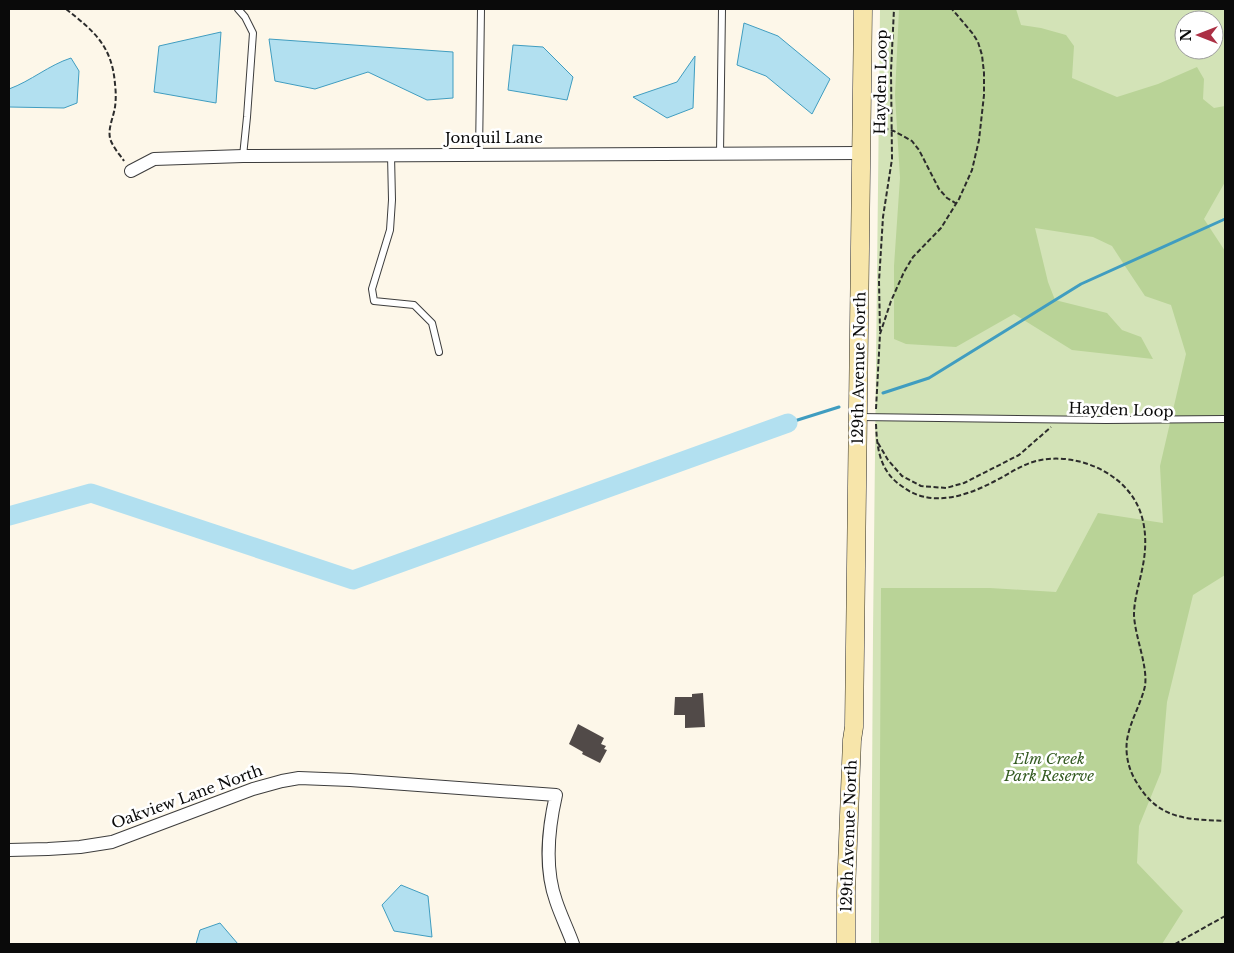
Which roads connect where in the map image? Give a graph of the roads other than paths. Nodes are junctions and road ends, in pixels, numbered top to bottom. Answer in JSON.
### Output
{"nodes":[{"id":1,"x":238,"y":9,"type":"edge"},
{"id":2,"x":481,"y":9,"type":"edge"},
{"id":3,"x":722,"y":9,"type":"edge"},
{"id":4,"x":863,"y":9,"type":"edge"},
{"id":5,"x":720,"y":153,"type":"junction"},
{"id":6,"x":860,"y":153,"type":"junction"},
{"id":7,"x":479,"y":154,"type":"junction"},
{"id":8,"x":391,"y":155,"type":"junction"},
{"id":9,"x":243,"y":156,"type":"junction"},
{"id":10,"x":132,"y":171,"type":"road end"},
{"id":11,"x":440,"y":352,"type":"dead end"},
{"id":12,"x":858,"y":417,"type":"junction"},
{"id":13,"x":1225,"y":419,"type":"edge"},
{"id":14,"x":854,"y":727,"type":"junction"},
{"id":15,"x":9,"y":850,"type":"edge"},
{"id":16,"x":573,"y":944,"type":"edge"},
{"id":17,"x":846,"y":944,"type":"edge"},
{"id":18,"x":858,"y":944,"type":"edge"}],
"edges":[{"from":1,"to":9,"type":"lane"},
{"from":2,"to":7,"type":"lane"},
{"from":3,"to":5,"type":"lane"},
{"from":4,"to":6,"type":"main road","name":"129th Avenue North"},
{"from":5,"to":6,"type":"street","name":"Jonquil Lane"},
{"from":5,"to":7,"type":"street","name":"Jonquil Lane"},
{"from":6,"to":12,"type":"main road","name":"129th Avenue North"},
{"from":7,"to":8,"type":"street","name":"Jonquil Lane"},
{"from":8,"to":9,"type":"street","name":"Jonquil Lane"},
{"from":8,"to":11,"type":"lane"},
{"from":9,"to":10,"type":"street","name":"Jonquil Lane"},
{"from":12,"to":13,"type":"lane"},
{"from":12,"to":14,"type":"main road","name":"129th Avenue North"},
{"from":14,"to":17,"type":"main road","name":"129th Avenue North"},
{"from":14,"to":18,"type":"main road","name":"129th Avenue North"},
{"from":15,"to":16,"type":"street","name":"Oakview Lane North"}]}
